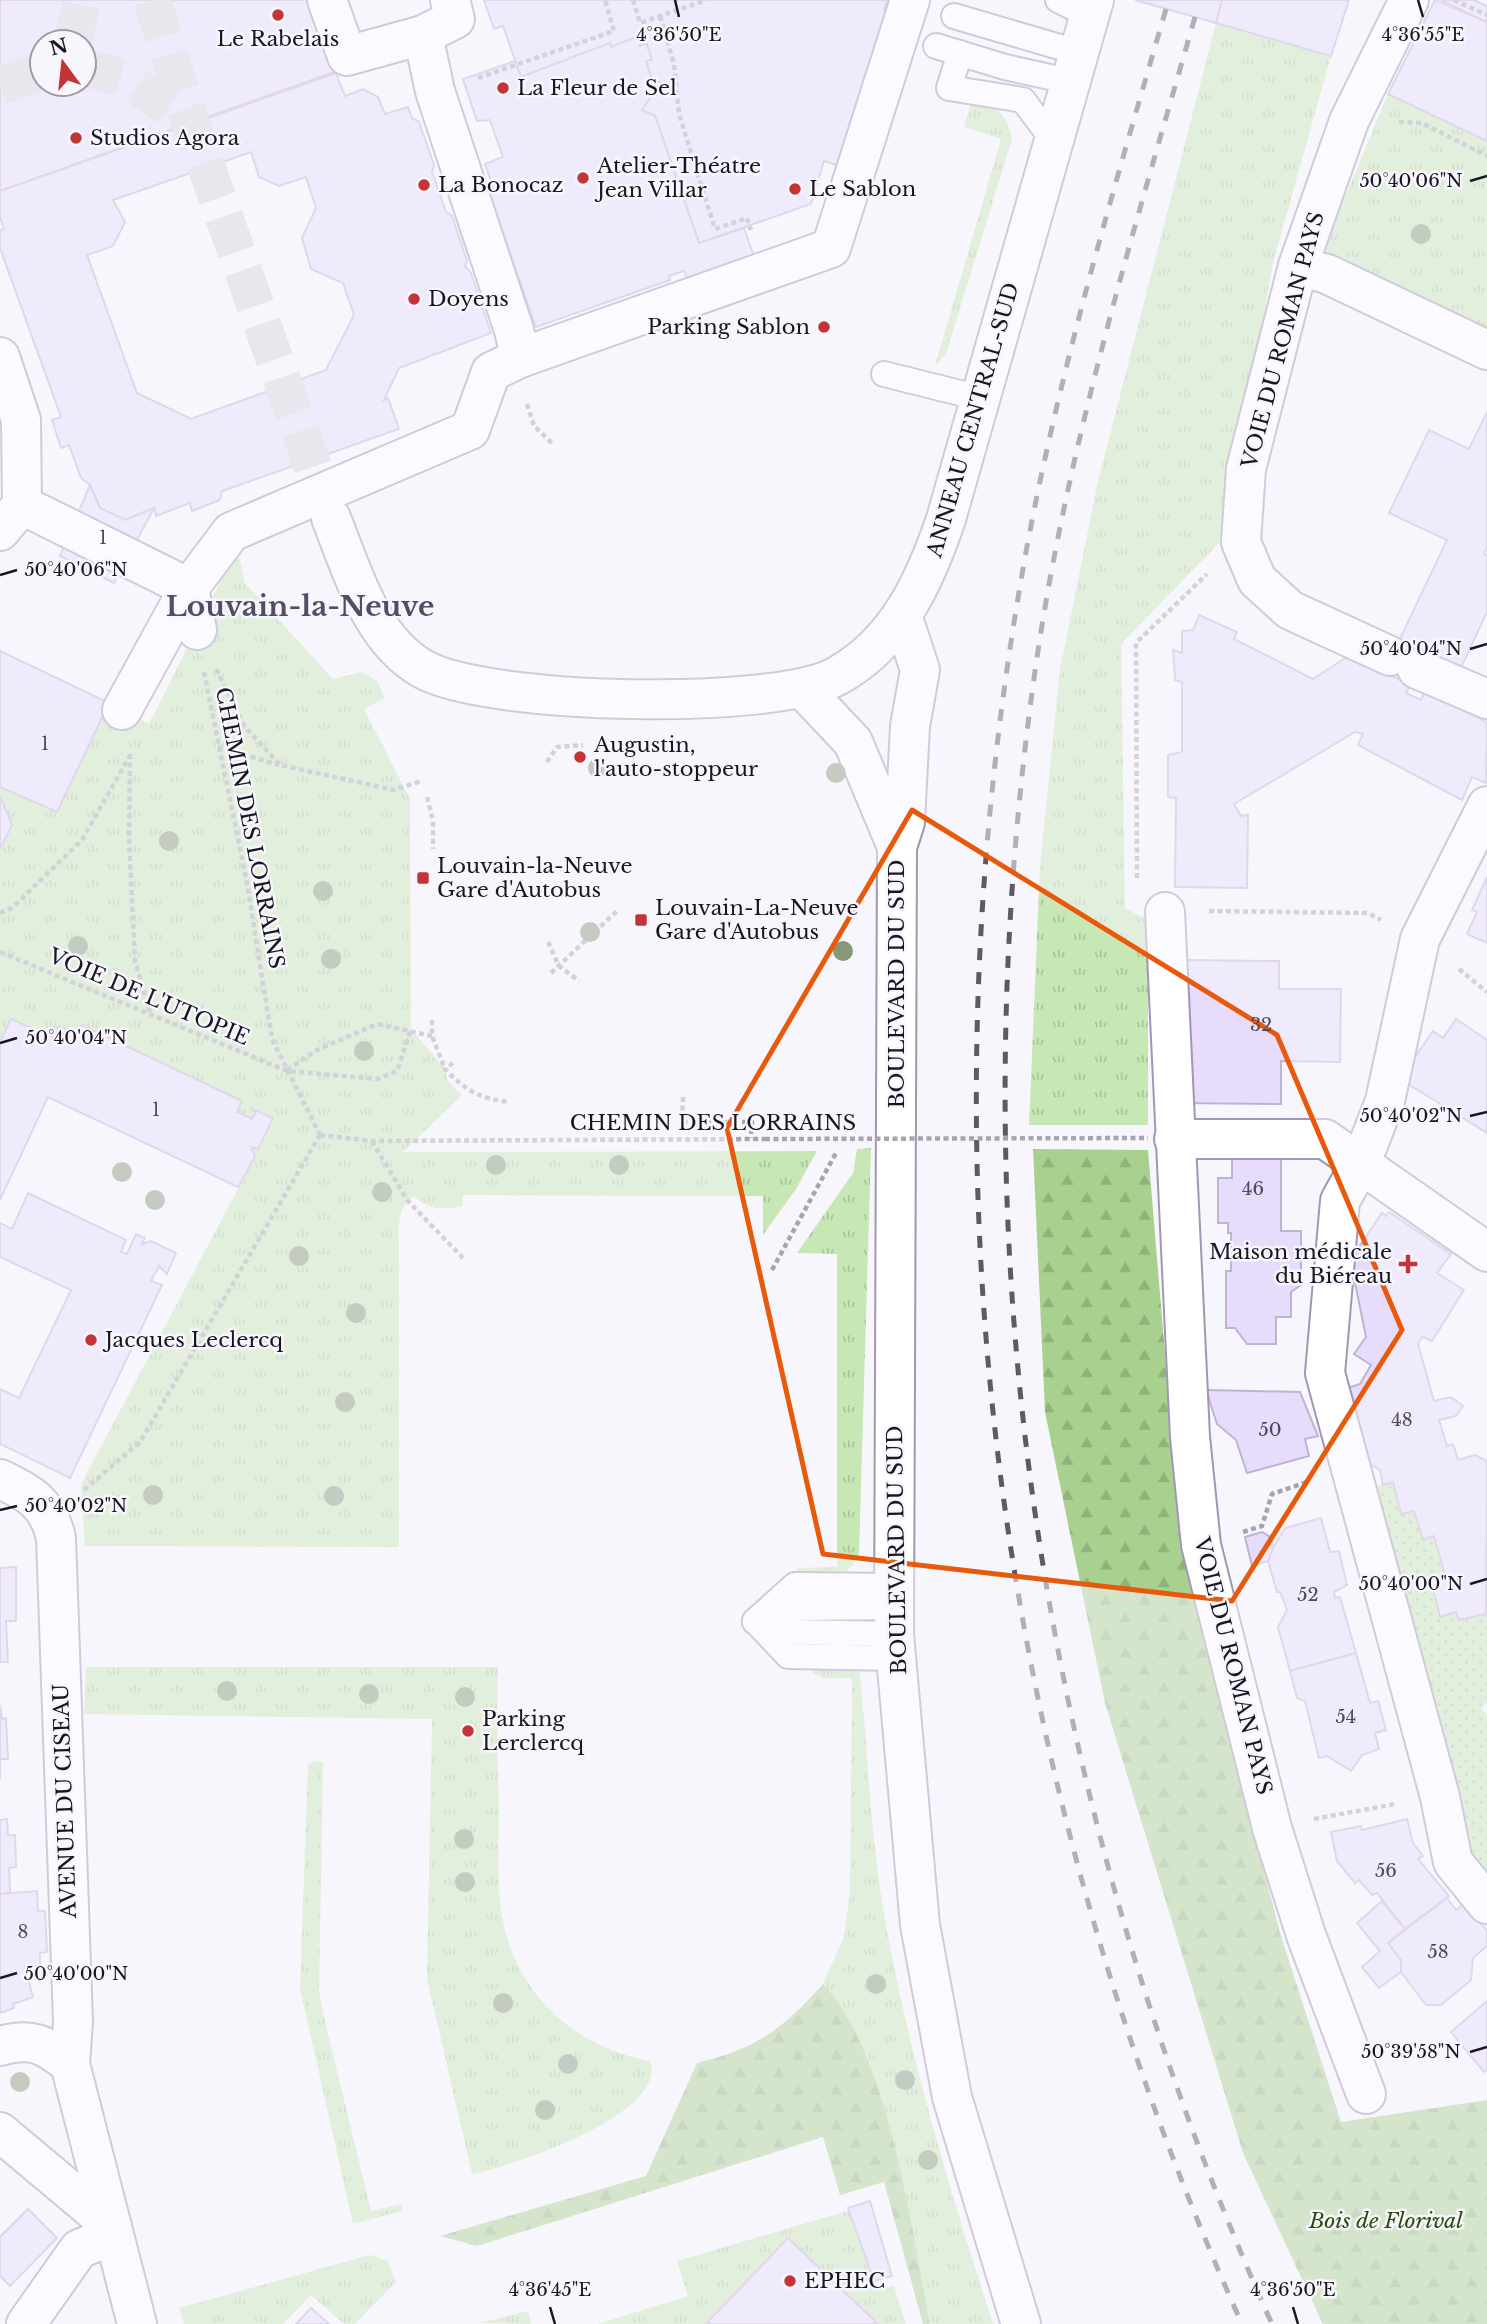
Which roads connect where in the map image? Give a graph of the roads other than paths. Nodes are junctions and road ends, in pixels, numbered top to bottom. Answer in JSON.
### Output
{"nodes":[{"id":1,"x":327,"y":0,"type":"edge"},
{"id":2,"x":450,"y":0,"type":"edge"},
{"id":3,"x":910,"y":0,"type":"edge"},
{"id":4,"x":1409,"y":0,"type":"edge"},
{"id":5,"x":1081,"y":5,"type":"edge"},
{"id":6,"x":954,"y":16,"type":"dead end"},
{"id":7,"x":423,"y":35,"type":"junction"},
{"id":8,"x":936,"y":46,"type":"dead end"},
{"id":9,"x":960,"y":53,"type":"junction"},
{"id":10,"x":1076,"y":67,"type":"junction"},
{"id":11,"x":1055,"y":143,"type":"junction"},
{"id":12,"x":1298,"y":266,"type":"junction"},
{"id":13,"x":1487,"y":350,"type":"edge"},
{"id":14,"x":0,"y":357,"type":"edge"},
{"id":15,"x":520,"y":358,"type":"junction"},
{"id":16,"x":884,"y":374,"type":"dead end"},
{"id":17,"x":979,"y":398,"type":"junction"},
{"id":18,"x":331,"y":517,"type":"tunnel mouth"},
{"id":19,"x":11,"y":518,"type":"edge"},
{"id":20,"x":189,"y":588,"type":"junction"},
{"id":21,"x":902,"y":615,"type":"junction"},
{"id":22,"x":197,"y":630,"type":"road end"},
{"id":23,"x":802,"y":688,"type":"junction"},
{"id":24,"x":1487,"y":699,"type":"edge"},
{"id":25,"x":122,"y":710,"type":"road end"},
{"id":26,"x":1487,"y":806,"type":"edge"},
{"id":27,"x":897,"y":847,"type":"junction"},
{"id":28,"x":1166,"y":912,"type":"road end"},
{"id":29,"x":1161,"y":1138,"type":"junction"},
{"id":30,"x":1361,"y":1163,"type":"junction"},
{"id":31,"x":1487,"y":1252,"type":"edge"},
{"id":32,"x":0,"y":1479,"type":"edge"},
{"id":33,"x":895,"y":1621,"type":"junction"},
{"id":34,"x":1487,"y":1904,"type":"edge"},
{"id":35,"x":0,"y":2046,"type":"edge"},
{"id":36,"x":70,"y":2064,"type":"junction"},
{"id":37,"x":1366,"y":2094,"type":"dead end"},
{"id":38,"x":0,"y":2132,"type":"edge"},
{"id":39,"x":113,"y":2231,"type":"junction"},
{"id":40,"x":26,"y":2324,"type":"edge"},
{"id":41,"x":137,"y":2324,"type":"edge"},
{"id":42,"x":1021,"y":2324,"type":"edge"}],
"edges":[{"from":1,"to":7,"type":"street"},
{"from":2,"to":7,"type":"street"},
{"from":3,"to":15,"type":"street"},
{"from":4,"to":12,"type":"street","name":"VOIE DU ROMAN PAYS"},
{"from":5,"to":10,"type":"street","name":"ANNEAU CENTRAL-SUD"},
{"from":6,"to":10,"type":"lane"},
{"from":7,"to":15,"type":"street"},
{"from":8,"to":9,"type":"lane"},
{"from":9,"to":10,"type":"lane"},
{"from":9,"to":11,"type":"lane"},
{"from":10,"to":11,"type":"street","name":"ANNEAU CENTRAL-SUD"},
{"from":11,"to":17,"type":"street","name":"ANNEAU CENTRAL-SUD"},
{"from":12,"to":13,"type":"street"},
{"from":12,"to":24,"type":"street","name":"VOIE DU ROMAN PAYS"},
{"from":14,"to":19,"type":"street"},
{"from":15,"to":20,"type":"street"},
{"from":16,"to":17,"type":"lane"},
{"from":17,"to":21,"type":"street","name":"ANNEAU CENTRAL-SUD"},
{"from":18,"to":23,"type":"street","name":"ANNEAU CENTRAL-SUD"},
{"from":19,"to":20,"type":"street"},
{"from":20,"to":22,"type":"street"},
{"from":20,"to":25,"type":"street"},
{"from":21,"to":23,"type":"street","name":"ANNEAU CENTRAL-SUD"},
{"from":21,"to":27,"type":"street","name":"BOULEVARD DU SUD"},
{"from":23,"to":27,"type":"street","name":"BOULEVARD DU SUD"},
{"from":26,"to":30,"type":"street"},
{"from":27,"to":33,"type":"street","name":"BOULEVARD DU SUD"},
{"from":28,"to":29,"type":"street","name":"VOIE DU ROMAN PAYS"},
{"from":29,"to":30,"type":"street"},
{"from":29,"to":37,"type":"street","name":"VOIE DU ROMAN PAYS"},
{"from":30,"to":31,"type":"street"},
{"from":30,"to":34,"type":"street"},
{"from":32,"to":36,"type":"street","name":"AVENUE DU CISEAU"},
{"from":33,"to":33,"type":"lane"},
{"from":33,"to":42,"type":"street","name":"BOULEVARD DU SUD"},
{"from":35,"to":36,"type":"street"},
{"from":36,"to":39,"type":"street","name":"AVENUE DU CISEAU"},
{"from":38,"to":39,"type":"street"},
{"from":39,"to":40,"type":"street"},
{"from":39,"to":41,"type":"street","name":"AVENUE DU CISEAU"}]}
